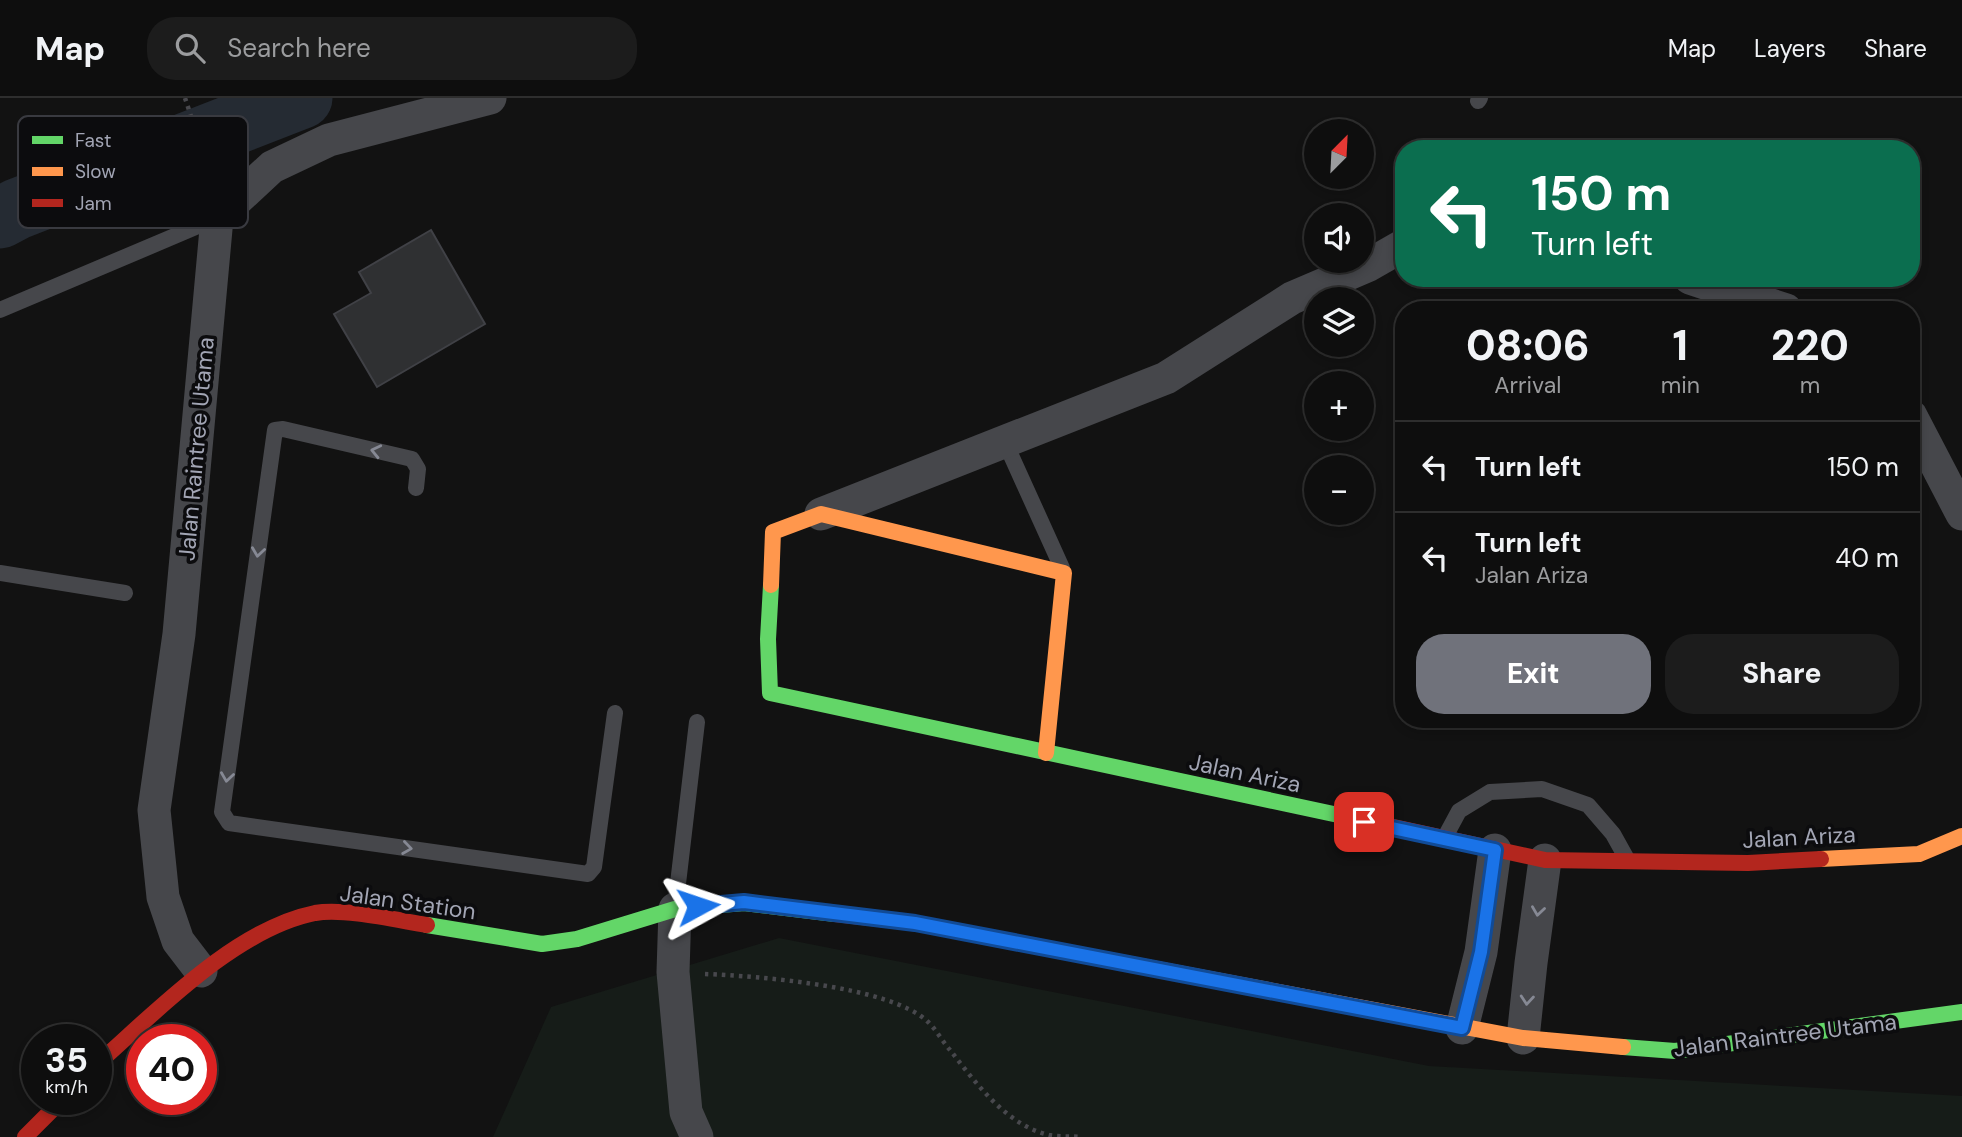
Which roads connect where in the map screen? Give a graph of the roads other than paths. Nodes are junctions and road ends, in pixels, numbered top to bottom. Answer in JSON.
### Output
{"nodes":[{"id":1,"x":490,"y":98,"type":"edge"},
{"id":2,"x":248,"y":189,"type":"edge"},
{"id":3,"x":193,"y":228,"type":"edge"},
{"id":4,"x":216,"y":228,"type":"edge"},
{"id":5,"x":1395,"y":251,"type":"edge"},
{"id":6,"x":1717,"y":287,"type":"edge"},
{"id":7,"x":1759,"y":301,"type":"edge"},
{"id":8,"x":0,"y":310,"type":"edge"},
{"id":9,"x":1920,"y":433,"type":"edge"},
{"id":10,"x":1005,"y":442,"type":"junction"},
{"id":11,"x":416,"y":488,"type":"dead end"},
{"id":12,"x":821,"y":514,"type":"junction"},
{"id":13,"x":1962,"y":514,"type":"edge"},
{"id":14,"x":0,"y":573,"type":"edge"},
{"id":15,"x":1064,"y":573,"type":"junction"},
{"id":16,"x":125,"y":593,"type":"dead end"},
{"id":17,"x":615,"y":713,"type":"dead end"},
{"id":18,"x":697,"y":722,"type":"dead end"},
{"id":19,"x":1046,"y":753,"type":"junction"},
{"id":20,"x":1962,"y":836,"type":"edge"},
{"id":21,"x":1444,"y":839,"type":"junction"},
{"id":22,"x":1495,"y":850,"type":"junction"},
{"id":23,"x":1545,"y":860,"type":"junction"},
{"id":24,"x":1628,"y":861,"type":"junction"},
{"id":25,"x":675,"y":909,"type":"junction"},
{"id":26,"x":201,"y":971,"type":"junction"},
{"id":27,"x":1962,"y":1012,"type":"edge"},
{"id":28,"x":1462,"y":1028,"type":"junction"},
{"id":29,"x":1523,"y":1038,"type":"junction"},
{"id":30,"x":112,"y":1051,"type":"edge"},
{"id":31,"x":47,"y":1115,"type":"edge"},
{"id":32,"x":25,"y":1137,"type":"edge"},
{"id":33,"x":697,"y":1137,"type":"edge"}],
"edges":[{"from":1,"to":2,"type":"street"},
{"from":3,"to":8,"type":"lane"},
{"from":4,"to":26,"type":"street","name":"Jalan Raintree Utama"},
{"from":5,"to":10,"type":"street"},
{"from":6,"to":7,"type":"street"},
{"from":9,"to":13,"type":"street"},
{"from":10,"to":12,"type":"street"},
{"from":10,"to":15,"type":"lane"},
{"from":11,"to":17,"type":"lane","one_way":true},
{"from":12,"to":15,"type":"street"},
{"from":12,"to":19,"type":"street","name":"Jalan Ariza"},
{"from":14,"to":16,"type":"lane"},
{"from":15,"to":19,"type":"street"},
{"from":18,"to":25,"type":"lane"},
{"from":19,"to":21,"type":"street","name":"Jalan Ariza"},
{"from":20,"to":24,"type":"street","name":"Jalan Ariza"},
{"from":21,"to":22,"type":"street","name":"Jalan Ariza"},
{"from":21,"to":24,"type":"lane"},
{"from":22,"to":23,"type":"street","name":"Jalan Ariza"},
{"from":22,"to":28,"type":"street"},
{"from":23,"to":24,"type":"street","name":"Jalan Ariza"},
{"from":23,"to":29,"type":"street","one_way":true},
{"from":25,"to":26,"type":"street","name":"Jalan Station"},
{"from":25,"to":28,"type":"street","name":"Jalan Station"},
{"from":25,"to":33,"type":"street"},
{"from":26,"to":30,"type":"street","name":"Jalan Station"},
{"from":27,"to":29,"type":"street","name":"Jalan Raintree Utama"},
{"from":28,"to":29,"type":"street","name":"Jalan Raintree Utama"},
{"from":31,"to":32,"type":"street"}]}
